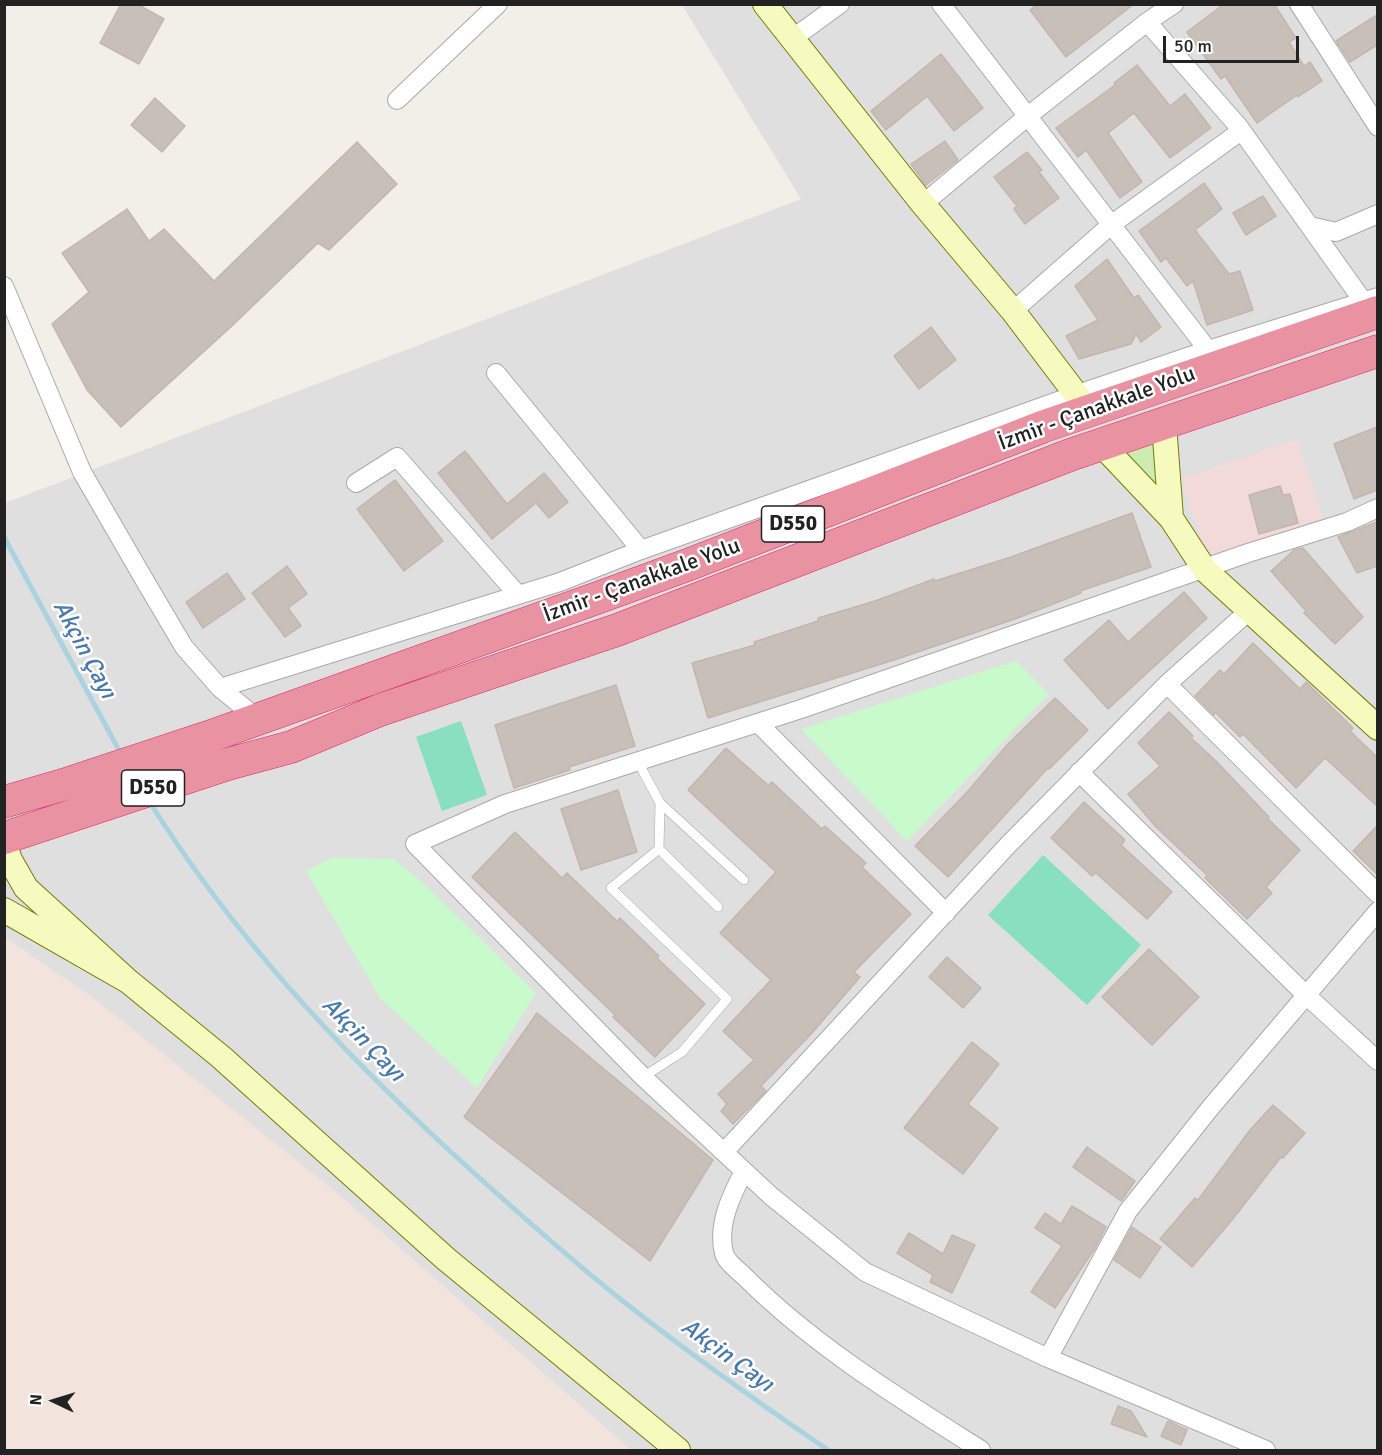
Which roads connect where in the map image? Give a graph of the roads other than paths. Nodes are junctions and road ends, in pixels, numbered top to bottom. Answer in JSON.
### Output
{"nodes":[{"id":1,"x":498,"y":4,"type":"edge"},
{"id":2,"x":765,"y":4,"type":"edge"},
{"id":3,"x":840,"y":4,"type":"edge"},
{"id":4,"x":941,"y":4,"type":"edge"},
{"id":5,"x":1174,"y":4,"type":"edge"},
{"id":6,"x":1299,"y":4,"type":"edge"},
{"id":7,"x":1147,"y":22,"type":"junction"},
{"id":8,"x":792,"y":39,"type":"junction"},
{"id":9,"x":397,"y":100,"type":"dead end"},
{"id":10,"x":1028,"y":116,"type":"junction"},
{"id":11,"x":1377,"y":128,"type":"edge"},
{"id":12,"x":1241,"y":131,"type":"junction"},
{"id":13,"x":924,"y":204,"type":"junction"},
{"id":14,"x":1377,"y":214,"type":"edge"},
{"id":15,"x":1112,"y":224,"type":"junction"},
{"id":16,"x":1310,"y":226,"type":"junction"},
{"id":17,"x":4,"y":286,"type":"edge"},
{"id":18,"x":1373,"y":303,"type":"edge"},
{"id":19,"x":1013,"y":311,"type":"junction"},
{"id":20,"x":1208,"y":350,"type":"junction"},
{"id":21,"x":1377,"y":351,"type":"edge"},
{"id":22,"x":496,"y":373,"type":"dead end"},
{"id":23,"x":1082,"y":403,"type":"junction"},
{"id":24,"x":1164,"y":424,"type":"junction"},
{"id":25,"x":1101,"y":444,"type":"junction"},
{"id":26,"x":356,"y":483,"type":"dead end"},
{"id":27,"x":1377,"y":508,"type":"edge"},
{"id":28,"x":1171,"y":518,"type":"junction"},
{"id":29,"x":641,"y":550,"type":"junction"},
{"id":30,"x":1204,"y":570,"type":"junction"},
{"id":31,"x":518,"y":595,"type":"junction"},
{"id":32,"x":1250,"y":610,"type":"junction"},
{"id":33,"x":1167,"y":684,"type":"junction"},
{"id":34,"x":220,"y":688,"type":"junction"},
{"id":35,"x":258,"y":719,"type":"junction"},
{"id":36,"x":758,"y":723,"type":"junction"},
{"id":37,"x":1377,"y":728,"type":"edge"},
{"id":38,"x":638,"y":762,"type":"junction"},
{"id":39,"x":1079,"y":772,"type":"junction"},
{"id":40,"x":4,"y":802,"type":"edge"},
{"id":41,"x":660,"y":803,"type":"junction"},
{"id":42,"x":4,"y":839,"type":"edge"},
{"id":43,"x":659,"y":849,"type":"junction"},
{"id":44,"x":744,"y":880,"type":"dead end"},
{"id":45,"x":1377,"y":894,"type":"edge"},
{"id":46,"x":718,"y":908,"type":"dead end"},
{"id":47,"x":4,"y":910,"type":"edge"},
{"id":48,"x":1377,"y":911,"type":"edge"},
{"id":49,"x":946,"y":913,"type":"junction"},
{"id":50,"x":128,"y":981,"type":"junction"},
{"id":51,"x":1306,"y":995,"type":"junction"},
{"id":52,"x":1377,"y":1061,"type":"edge"},
{"id":53,"x":643,"y":1077,"type":"junction"},
{"id":54,"x":725,"y":1151,"type":"junction"},
{"id":55,"x":744,"y":1171,"type":"junction"},
{"id":56,"x":1048,"y":1358,"type":"junction"},
{"id":57,"x":678,"y":1450,"type":"edge"},
{"id":58,"x":981,"y":1450,"type":"edge"},
{"id":59,"x":1266,"y":1450,"type":"edge"}],
"edges":[{"from":1,"to":9,"type":"street"},
{"from":2,"to":8,"type":"main road"},
{"from":3,"to":8,"type":"street"},
{"from":4,"to":10,"type":"street"},
{"from":5,"to":7,"type":"street"},
{"from":6,"to":11,"type":"street"},
{"from":7,"to":10,"type":"street"},
{"from":7,"to":12,"type":"street"},
{"from":8,"to":13,"type":"main road"},
{"from":10,"to":13,"type":"street"},
{"from":10,"to":15,"type":"street"},
{"from":12,"to":15,"type":"street"},
{"from":12,"to":16,"type":"street"},
{"from":13,"to":19,"type":"main road"},
{"from":14,"to":16,"type":"street"},
{"from":15,"to":19,"type":"street"},
{"from":15,"to":20,"type":"street"},
{"from":16,"to":18,"type":"street"},
{"from":17,"to":34,"type":"street"},
{"from":18,"to":20,"type":"street"},
{"from":18,"to":23,"type":"highway","name":"İzmir - Çanakkale Yolu","number":"D550"},
{"from":19,"to":23,"type":"main road"},
{"from":20,"to":23,"type":"street"},
{"from":21,"to":24,"type":"highway","name":"İzmir - Çanakkale Yolu","number":"D550"},
{"from":22,"to":29,"type":"street"},
{"from":23,"to":29,"type":"street"},
{"from":23,"to":35,"type":"highway","name":"İzmir - Çanakkale Yolu","number":"D550"},
{"from":24,"to":25,"type":"highway","name":"İzmir - Çanakkale Yolu","number":"D550"},
{"from":24,"to":28,"type":"main road"},
{"from":25,"to":28,"type":"main road"},
{"from":25,"to":42,"type":"highway","name":"İzmir - Çanakkale Yolu","number":"D550"},
{"from":26,"to":31,"type":"street"},
{"from":27,"to":30,"type":"street"},
{"from":28,"to":30,"type":"main road"},
{"from":29,"to":31,"type":"street"},
{"from":30,"to":32,"type":"main road"},
{"from":30,"to":36,"type":"street"},
{"from":31,"to":34,"type":"street"},
{"from":32,"to":33,"type":"street"},
{"from":32,"to":37,"type":"main road"},
{"from":33,"to":39,"type":"street"},
{"from":33,"to":45,"type":"street"},
{"from":34,"to":35,"type":"street"},
{"from":35,"to":40,"type":"highway","name":"İzmir - Çanakkale Yolu","number":"D550"},
{"from":36,"to":38,"type":"street"},
{"from":36,"to":49,"type":"street"},
{"from":38,"to":41,"type":"lane"},
{"from":38,"to":53,"type":"street"},
{"from":39,"to":49,"type":"street"},
{"from":39,"to":51,"type":"street"},
{"from":41,"to":43,"type":"lane"},
{"from":41,"to":44,"type":"lane"},
{"from":42,"to":50,"type":"main road"},
{"from":43,"to":46,"type":"lane"},
{"from":43,"to":53,"type":"lane"},
{"from":47,"to":50,"type":"main road"},
{"from":48,"to":51,"type":"street"},
{"from":49,"to":54,"type":"street"},
{"from":50,"to":57,"type":"main road"},
{"from":51,"to":52,"type":"street"},
{"from":51,"to":56,"type":"street"},
{"from":53,"to":54,"type":"street"},
{"from":54,"to":55,"type":"street"},
{"from":55,"to":56,"type":"street"},
{"from":55,"to":58,"type":"street"},
{"from":56,"to":59,"type":"street"}]}
